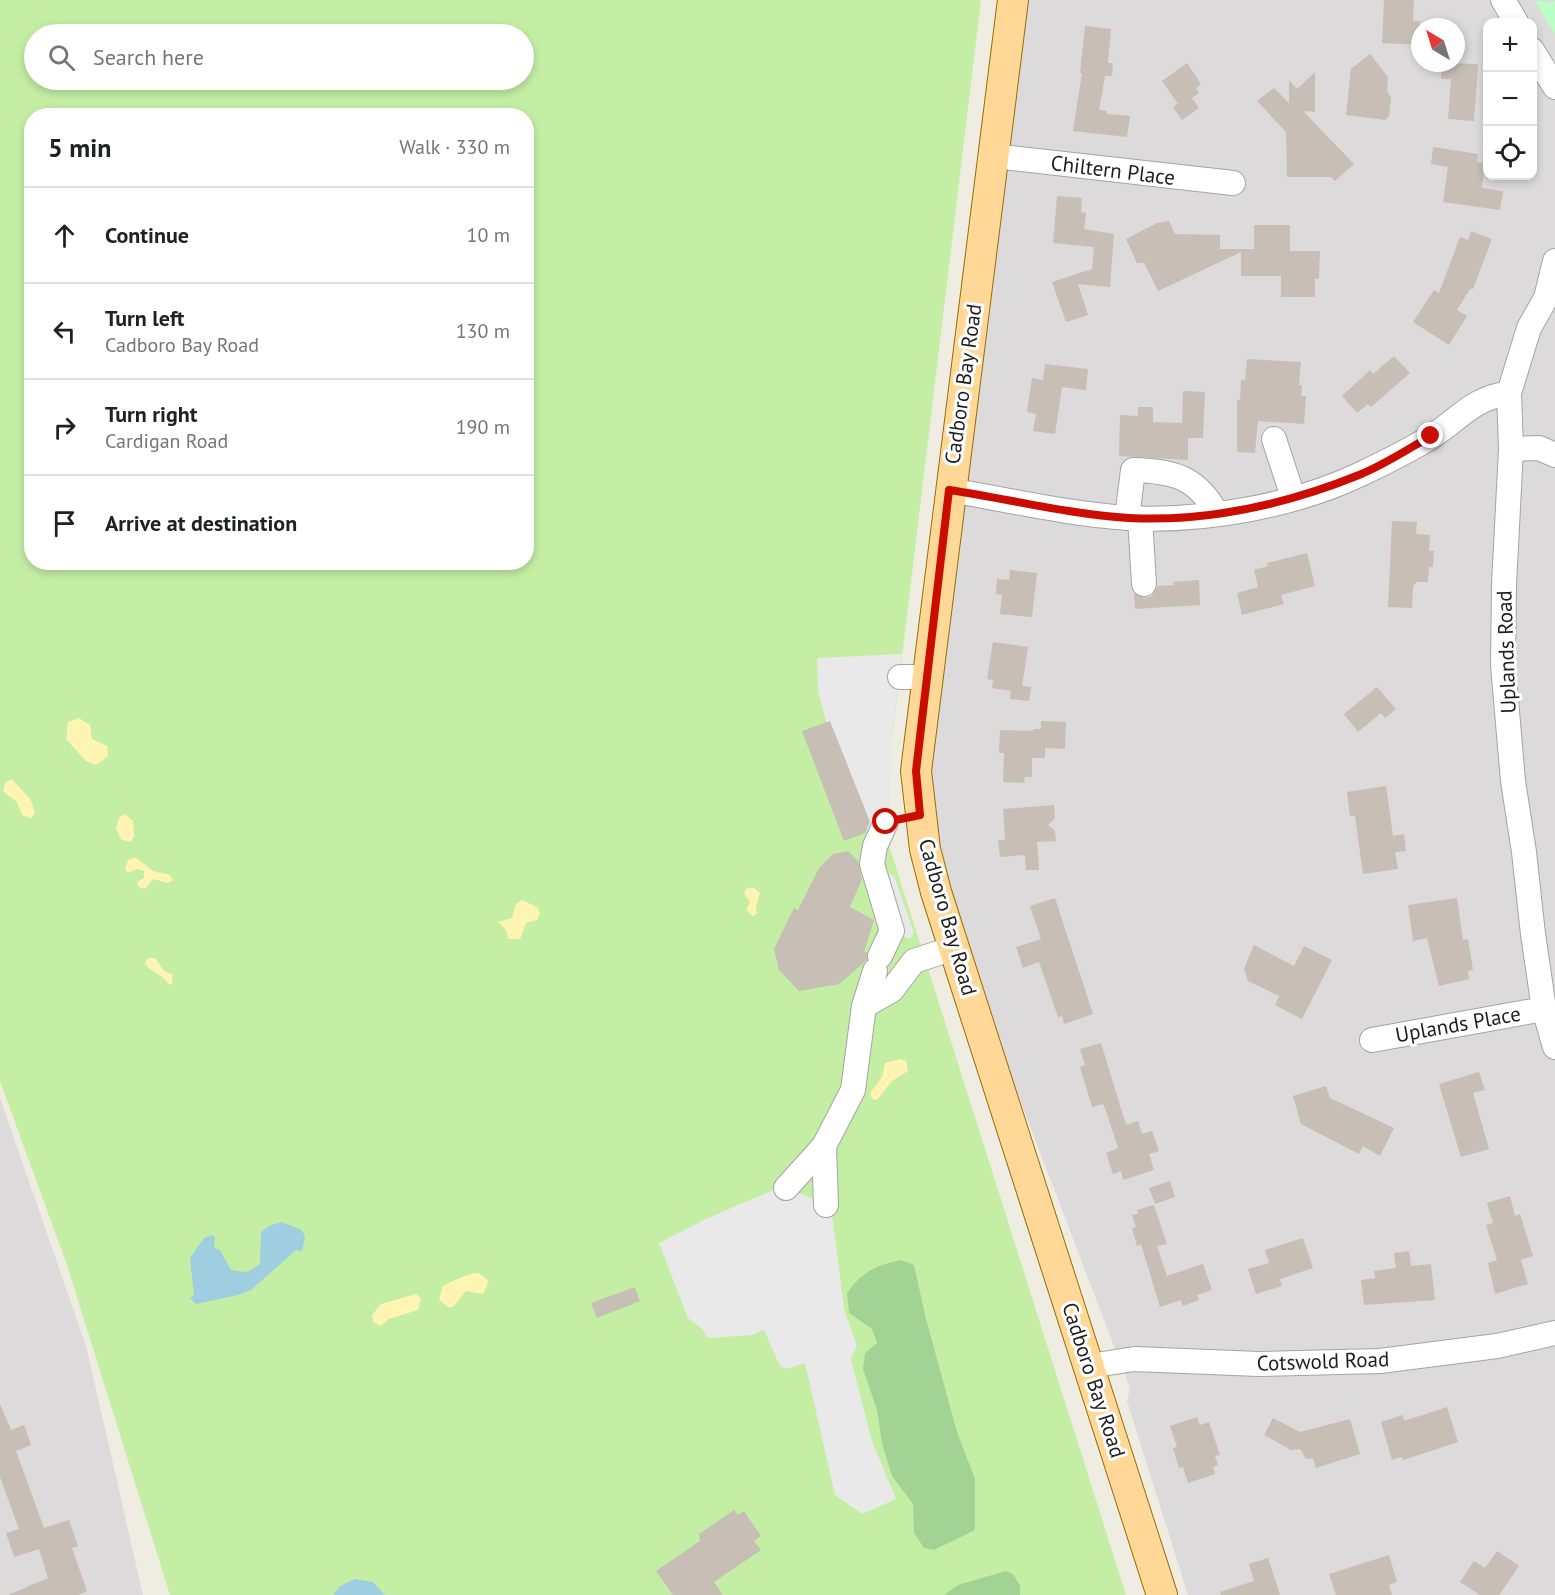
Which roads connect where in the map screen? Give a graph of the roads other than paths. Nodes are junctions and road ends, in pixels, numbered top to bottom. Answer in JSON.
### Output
{"nodes":[{"id":1,"x":1013,"y":0,"type":"edge"},
{"id":2,"x":1503,"y":0,"type":"edge"},
{"id":3,"x":1514,"y":18,"type":"edge"},
{"id":4,"x":1537,"y":57,"type":"edge"},
{"id":5,"x":1555,"y":87,"type":"edge"},
{"id":6,"x":994,"y":156,"type":"junction"},
{"id":7,"x":1233,"y":183,"type":"dead end"},
{"id":8,"x":1555,"y":261,"type":"edge"},
{"id":9,"x":1551,"y":295,"type":"edge"},
{"id":10,"x":1509,"y":393,"type":"junction"},
{"id":11,"x":1274,"y":439,"type":"dead end"},
{"id":12,"x":1511,"y":449,"type":"junction"},
{"id":13,"x":1555,"y":455,"type":"edge"},
{"id":14,"x":949,"y":490,"type":"junction"},
{"id":15,"x":1293,"y":497,"type":"junction"},
{"id":16,"x":1217,"y":514,"type":"junction"},
{"id":17,"x":1134,"y":518,"type":"junction"},
{"id":18,"x":1144,"y":584,"type":"dead end"},
{"id":19,"x":920,"y":815,"type":"junction"},
{"id":20,"x":954,"y":948,"type":"junction"},
{"id":21,"x":879,"y":960,"type":"junction"},
{"id":22,"x":914,"y":961,"type":"junction"},
{"id":23,"x":864,"y":1006,"type":"junction"},
{"id":24,"x":1544,"y":1009,"type":"junction"},
{"id":25,"x":1372,"y":1040,"type":"dead end"},
{"id":26,"x":1555,"y":1047,"type":"edge"},
{"id":27,"x":824,"y":1146,"type":"junction"},
{"id":28,"x":786,"y":1188,"type":"dead end"},
{"id":29,"x":826,"y":1205,"type":"dead end"},
{"id":30,"x":1555,"y":1333,"type":"edge"},
{"id":31,"x":1090,"y":1365,"type":"junction"},
{"id":32,"x":1162,"y":1595,"type":"edge"}],
"edges":[{"from":1,"to":6,"type":"main road","name":"Cadboro Bay Road"},
{"from":2,"to":3,"type":"street"},
{"from":4,"to":5,"type":"street"},
{"from":6,"to":7,"type":"street","name":"Chiltern Place"},
{"from":6,"to":14,"type":"main road","name":"Cadboro Bay Road"},
{"from":8,"to":9,"type":"street","name":"Uplands Road"},
{"from":9,"to":10,"type":"street","name":"Uplands Road"},
{"from":10,"to":12,"type":"street","name":"Uplands Road"},
{"from":10,"to":15,"type":"street"},
{"from":11,"to":15,"type":"street"},
{"from":12,"to":13,"type":"street"},
{"from":12,"to":24,"type":"street","name":"Uplands Road"},
{"from":14,"to":17,"type":"street"},
{"from":14,"to":19,"type":"main road","name":"Cadboro Bay Road"},
{"from":15,"to":16,"type":"street"},
{"from":16,"to":17,"type":"street"},
{"from":16,"to":17,"type":"street"},
{"from":17,"to":18,"type":"street"},
{"from":19,"to":20,"type":"main road","name":"Cadboro Bay Road"},
{"from":19,"to":21,"type":"street"},
{"from":20,"to":22,"type":"street"},
{"from":20,"to":31,"type":"main road","name":"Cadboro Bay Road"},
{"from":21,"to":22,"type":"street"},
{"from":21,"to":23,"type":"street"},
{"from":22,"to":23,"type":"street"},
{"from":23,"to":27,"type":"street"},
{"from":24,"to":25,"type":"street","name":"Uplands Place"},
{"from":24,"to":26,"type":"street","name":"Uplands Road"},
{"from":27,"to":28,"type":"street"},
{"from":27,"to":29,"type":"street"},
{"from":30,"to":31,"type":"street","name":"Cotswold Road"},
{"from":31,"to":32,"type":"main road","name":"Cadboro Bay Road"}]}
